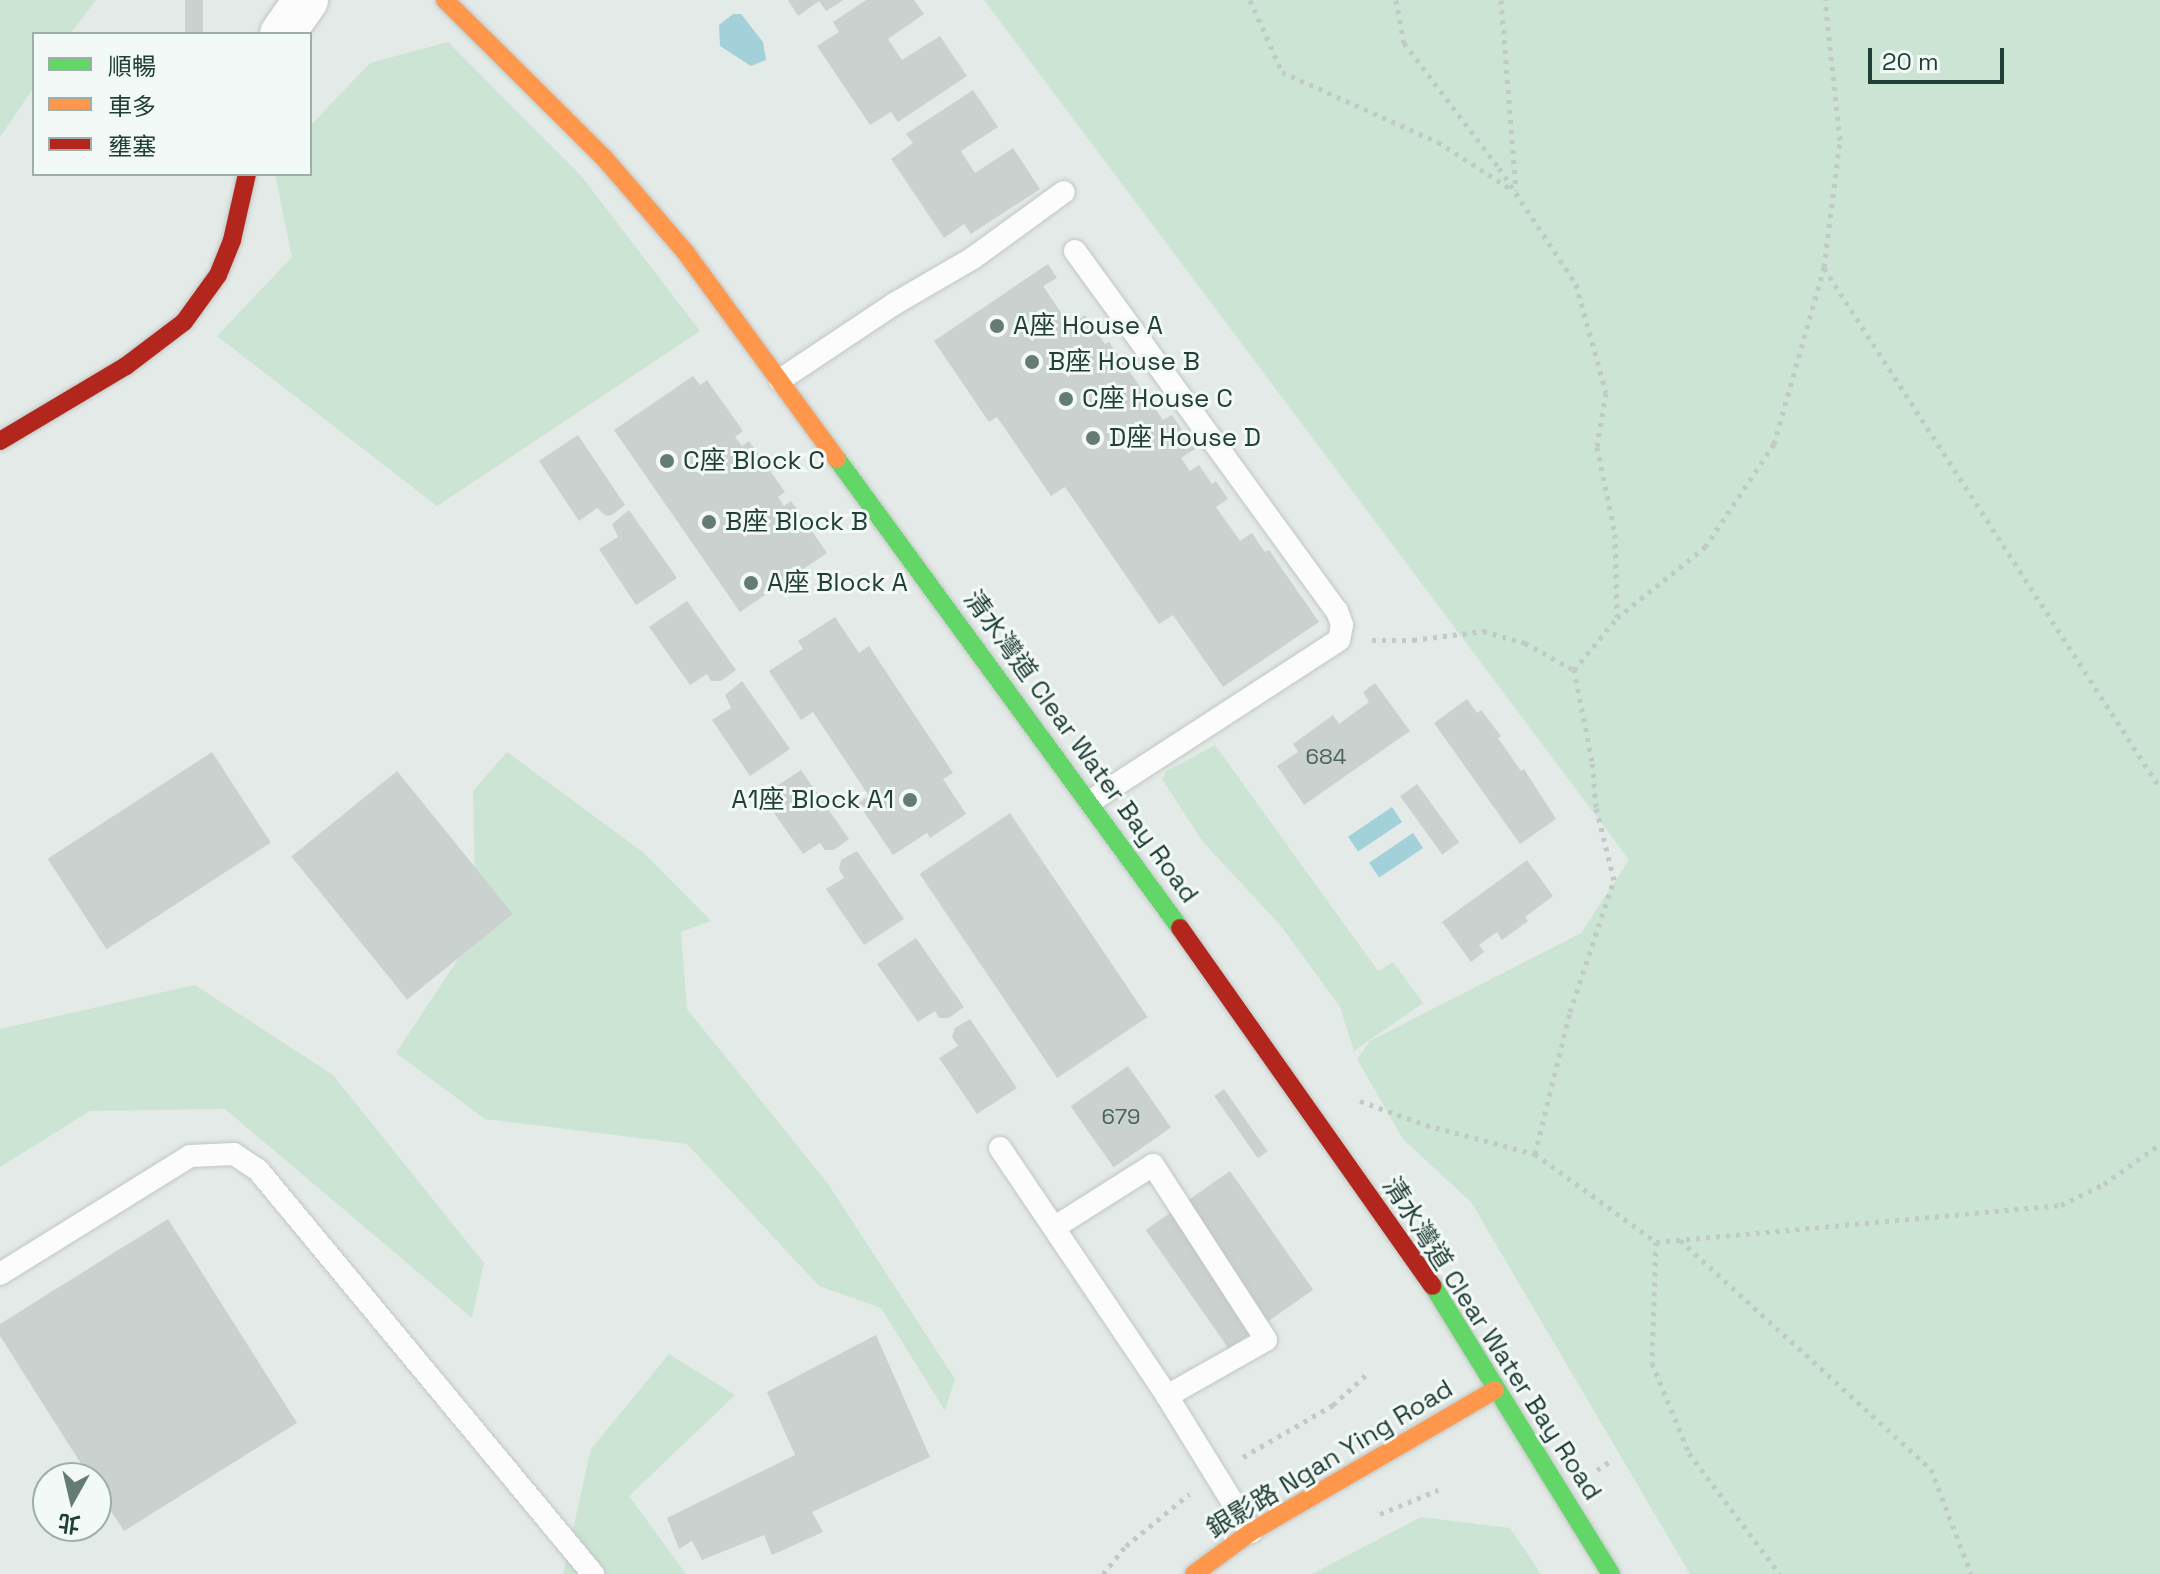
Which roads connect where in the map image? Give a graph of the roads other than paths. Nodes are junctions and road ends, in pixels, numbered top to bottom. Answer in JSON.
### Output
{"nodes":[{"id":1,"x":306,"y":0,"type":"edge"},
{"id":2,"x":445,"y":0,"type":"edge"},
{"id":3,"x":283,"y":32,"type":"edge"},
{"id":4,"x":247,"y":176,"type":"edge"},
{"id":5,"x":1064,"y":192,"type":"dead end"},
{"id":6,"x":1075,"y":251,"type":"dead end"},
{"id":7,"x":780,"y":380,"type":"junction"},
{"id":8,"x":0,"y":441,"type":"edge"},
{"id":9,"x":1090,"y":802,"type":"junction"},
{"id":10,"x":1000,"y":1148,"type":"dead end"},
{"id":11,"x":1055,"y":1227,"type":"junction"},
{"id":12,"x":0,"y":1274,"type":"edge"},
{"id":13,"x":1495,"y":1390,"type":"junction"},
{"id":14,"x":1167,"y":1396,"type":"junction"},
{"id":15,"x":1251,"y":1532,"type":"junction"},
{"id":16,"x":593,"y":1574,"type":"edge"},
{"id":17,"x":1194,"y":1574,"type":"edge"},
{"id":18,"x":1611,"y":1574,"type":"edge"}],
"edges":[{"from":1,"to":3,"type":"street"},
{"from":2,"to":7,"type":"main road","name":"清水灣道 Clear Water Bay Road"},
{"from":4,"to":8,"type":"main road"},
{"from":5,"to":7,"type":"lane"},
{"from":6,"to":9,"type":"lane"},
{"from":7,"to":9,"type":"main road","name":"清水灣道 Clear Water Bay Road"},
{"from":9,"to":13,"type":"main road","name":"清水灣道 Clear Water Bay Road"},
{"from":10,"to":11,"type":"lane"},
{"from":11,"to":14,"type":"lane"},
{"from":11,"to":14,"type":"lane"},
{"from":12,"to":16,"type":"lane"},
{"from":13,"to":15,"type":"main road","name":"銀影路 Ngan Ying Road"},
{"from":13,"to":18,"type":"main road","name":"清水灣道 Clear Water Bay Road"},
{"from":14,"to":15,"type":"lane"},
{"from":15,"to":17,"type":"main road","name":"銀影路 Ngan Ying Road"}]}
